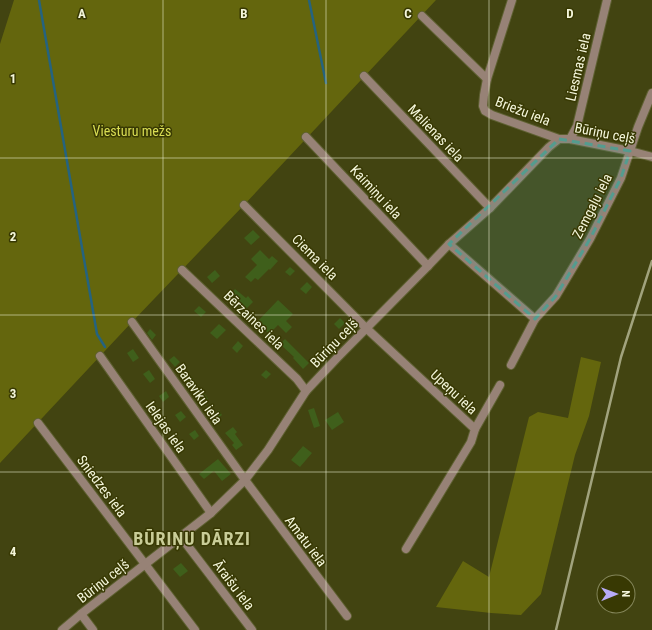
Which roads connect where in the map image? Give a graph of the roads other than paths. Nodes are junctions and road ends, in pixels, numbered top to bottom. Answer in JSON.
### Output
{"nodes":[{"id":1,"x":512,"y":0,"type":"edge"},
{"id":2,"x":607,"y":0,"type":"edge"},
{"id":3,"x":422,"y":16,"type":"dead end"},
{"id":4,"x":364,"y":76,"type":"dead end"},
{"id":5,"x":487,"y":79,"type":"junction"},
{"id":6,"x":652,"y":93,"type":"edge"},
{"id":7,"x":306,"y":137,"type":"dead end"},
{"id":8,"x":559,"y":139,"type":"junction"},
{"id":9,"x":570,"y":139,"type":"junction"},
{"id":10,"x":630,"y":151,"type":"junction"},
{"id":11,"x":652,"y":157,"type":"edge"},
{"id":12,"x":244,"y":205,"type":"dead end"},
{"id":13,"x":490,"y":208,"type":"junction"},
{"id":14,"x":449,"y":244,"type":"junction"},
{"id":15,"x":428,"y":266,"type":"junction"},
{"id":16,"x":182,"y":270,"type":"dead end"},
{"id":17,"x":535,"y":319,"type":"junction"},
{"id":18,"x":132,"y":322,"type":"dead end"},
{"id":19,"x":366,"y":328,"type":"junction"},
{"id":20,"x":100,"y":356,"type":"dead end"},
{"id":21,"x":511,"y":365,"type":"dead end"},
{"id":22,"x":500,"y":385,"type":"dead end"},
{"id":23,"x":306,"y":391,"type":"junction"},
{"id":24,"x":38,"y":423,"type":"dead end"},
{"id":25,"x":475,"y":429,"type":"junction"},
{"id":26,"x":245,"y":480,"type":"junction"},
{"id":27,"x":211,"y":513,"type":"junction"},
{"id":28,"x":181,"y":537,"type":"junction"},
{"id":29,"x":406,"y":549,"type":"dead end"},
{"id":30,"x":145,"y":565,"type":"junction"},
{"id":31,"x":81,"y":614,"type":"junction"},
{"id":32,"x":347,"y":616,"type":"dead end"},
{"id":33,"x":62,"y":630,"type":"edge"},
{"id":34,"x":93,"y":630,"type":"edge"},
{"id":35,"x":195,"y":630,"type":"edge"},
{"id":36,"x":252,"y":630,"type":"edge"}],
"edges":[{"from":1,"to":5,"type":"street","name":"Briežu iela"},
{"from":2,"to":9,"type":"street","name":"Liesmas iela"},
{"from":3,"to":5,"type":"street","name":"Briežu iela"},
{"from":4,"to":13,"type":"street","name":"Malienas iela"},
{"from":5,"to":8,"type":"street","name":"Briežu iela"},
{"from":6,"to":10,"type":"street","name":"Zemgaļu iela"},
{"from":7,"to":15,"type":"street","name":"Kaimiņu iela"},
{"from":8,"to":9,"type":"street","name":"Būriņu ceļš"},
{"from":8,"to":13,"type":"street","name":"Būriņu ceļš"},
{"from":9,"to":10,"type":"street","name":"Būriņu ceļš"},
{"from":10,"to":11,"type":"street","name":"Būriņu ceļš"},
{"from":10,"to":17,"type":"street","name":"Zemgaļu iela"},
{"from":12,"to":19,"type":"street","name":"Ciema iela"},
{"from":13,"to":14,"type":"street","name":"Būriņu ceļš"},
{"from":14,"to":15,"type":"street","name":"Būriņu ceļš"},
{"from":14,"to":17,"type":"street"},
{"from":15,"to":19,"type":"street","name":"Būriņu ceļš"},
{"from":16,"to":23,"type":"street","name":"Bērzaines iela"},
{"from":17,"to":21,"type":"street","name":"Zemgaļu iela"},
{"from":18,"to":26,"type":"street","name":"Baraviku iela"},
{"from":19,"to":23,"type":"street","name":"Būriņu ceļš"},
{"from":19,"to":25,"type":"street","name":"Upeņu iela"},
{"from":20,"to":27,"type":"street","name":"Ielejas iela"},
{"from":22,"to":25,"type":"street"},
{"from":23,"to":26,"type":"street","name":"Būriņu ceļš"},
{"from":24,"to":30,"type":"street","name":"Sniedzes iela"},
{"from":25,"to":29,"type":"street","name":"Upeņu iela"},
{"from":26,"to":27,"type":"street","name":"Būriņu ceļš"},
{"from":26,"to":32,"type":"street","name":"Amatu iela"},
{"from":27,"to":28,"type":"street","name":"Būriņu ceļš"},
{"from":28,"to":30,"type":"street","name":"Būriņu ceļš"},
{"from":28,"to":36,"type":"street","name":"Āraišu iela"},
{"from":30,"to":31,"type":"street","name":"Būriņu ceļš"},
{"from":30,"to":35,"type":"street","name":"Sniedzes iela"},
{"from":31,"to":33,"type":"street","name":"Būriņu ceļš"},
{"from":31,"to":34,"type":"street"}]}
